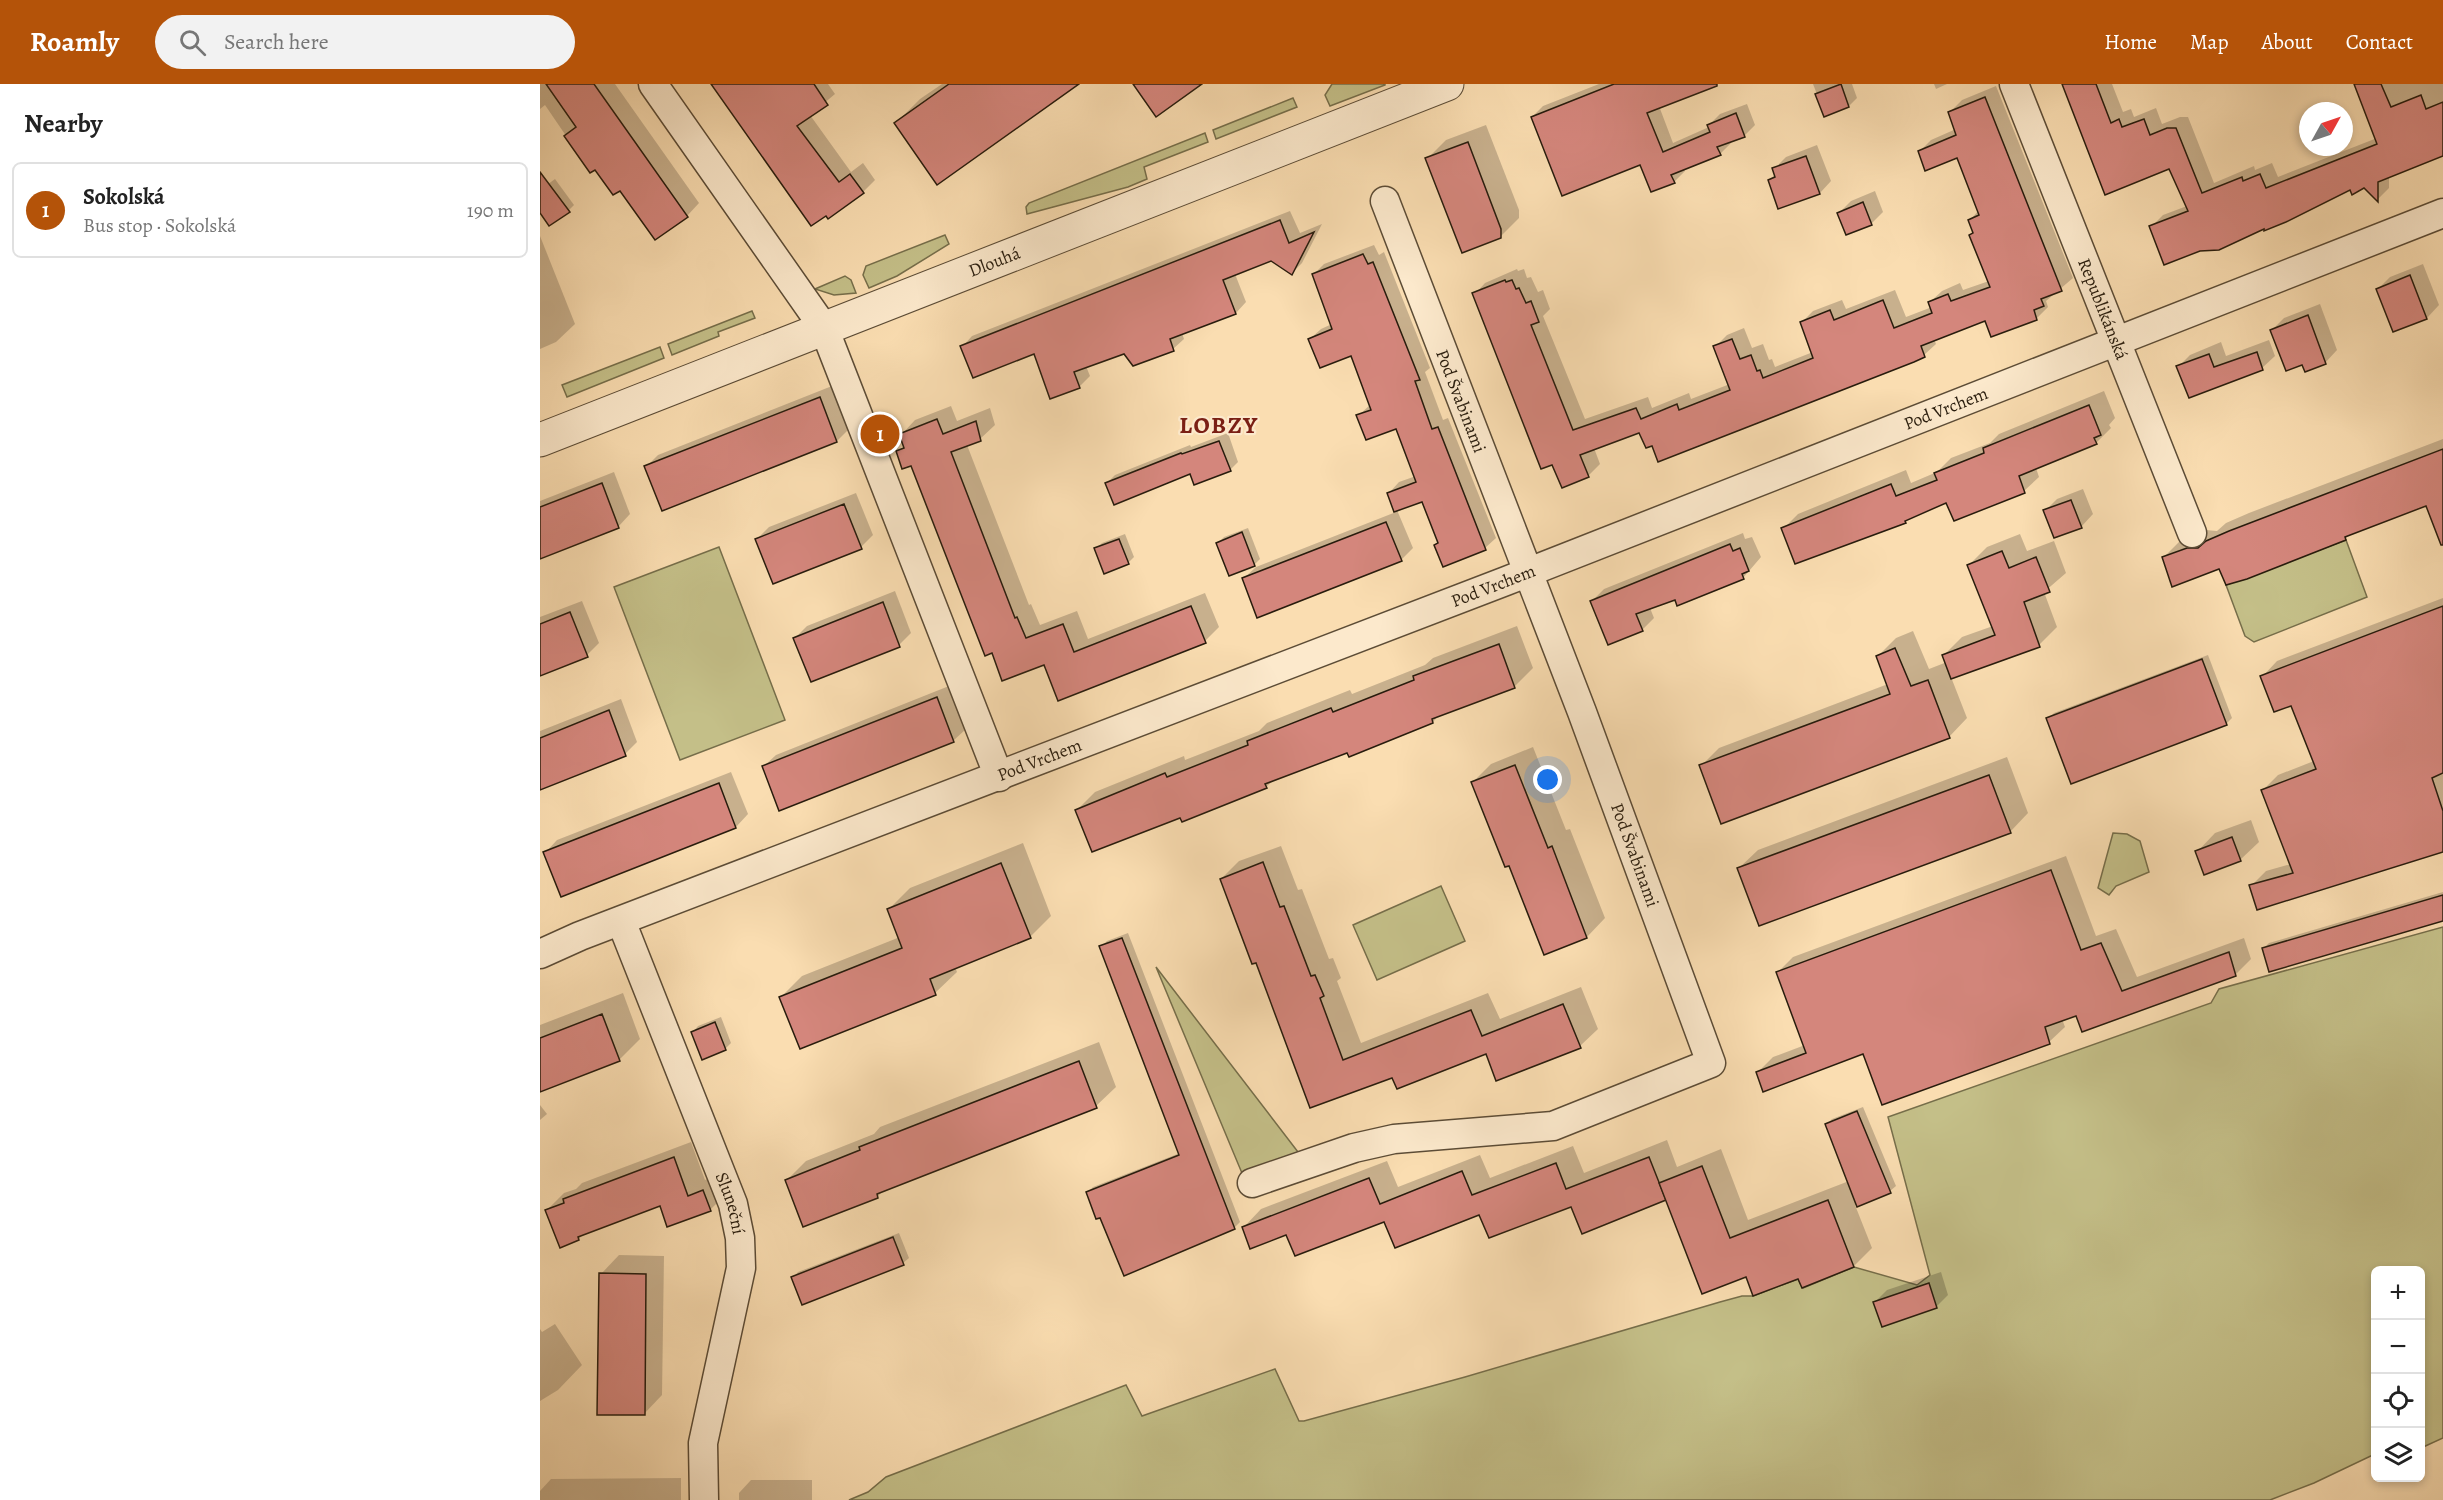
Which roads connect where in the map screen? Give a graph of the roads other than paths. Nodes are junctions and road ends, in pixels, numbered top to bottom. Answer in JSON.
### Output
{"nodes":[{"id":1,"x":653,"y":84,"type":"edge"},
{"id":2,"x":1447,"y":84,"type":"edge"},
{"id":3,"x":2014,"y":84,"type":"edge"},
{"id":4,"x":1384,"y":201,"type":"dead end"},
{"id":5,"x":2443,"y":213,"type":"edge"},
{"id":6,"x":824,"y":328,"type":"junction"},
{"id":7,"x":2116,"y":341,"type":"junction"},
{"id":8,"x":540,"y":440,"type":"edge"},
{"id":9,"x":2192,"y":533,"type":"dead end"},
{"id":10,"x":1528,"y":573,"type":"junction"},
{"id":11,"x":999,"y":777,"type":"junction"},
{"id":12,"x":621,"y":921,"type":"junction"},
{"id":13,"x":540,"y":954,"type":"edge"},
{"id":14,"x":1252,"y":1183,"type":"dead end"},
{"id":15,"x":704,"y":1500,"type":"edge"}],
"edges":[{"from":1,"to":6,"type":"street"},
{"from":2,"to":6,"type":"street","name":"Dlouhá"},
{"from":3,"to":7,"type":"street","name":"Republikánská"},
{"from":4,"to":10,"type":"street","name":"Pod Švabinami"},
{"from":5,"to":7,"type":"street","name":"Pod Vrchem"},
{"from":6,"to":8,"type":"street","name":"Dlouhá"},
{"from":6,"to":11,"type":"street"},
{"from":7,"to":9,"type":"street","name":"Republikánská"},
{"from":7,"to":10,"type":"street","name":"Pod Vrchem"},
{"from":10,"to":11,"type":"street","name":"Pod Vrchem"},
{"from":10,"to":14,"type":"street","name":"Pod Švabinami"},
{"from":11,"to":12,"type":"street","name":"Pod Vrchem"},
{"from":12,"to":13,"type":"street","name":"Pod Vrchem"},
{"from":12,"to":15,"type":"street","name":"Sluneční"}]}
